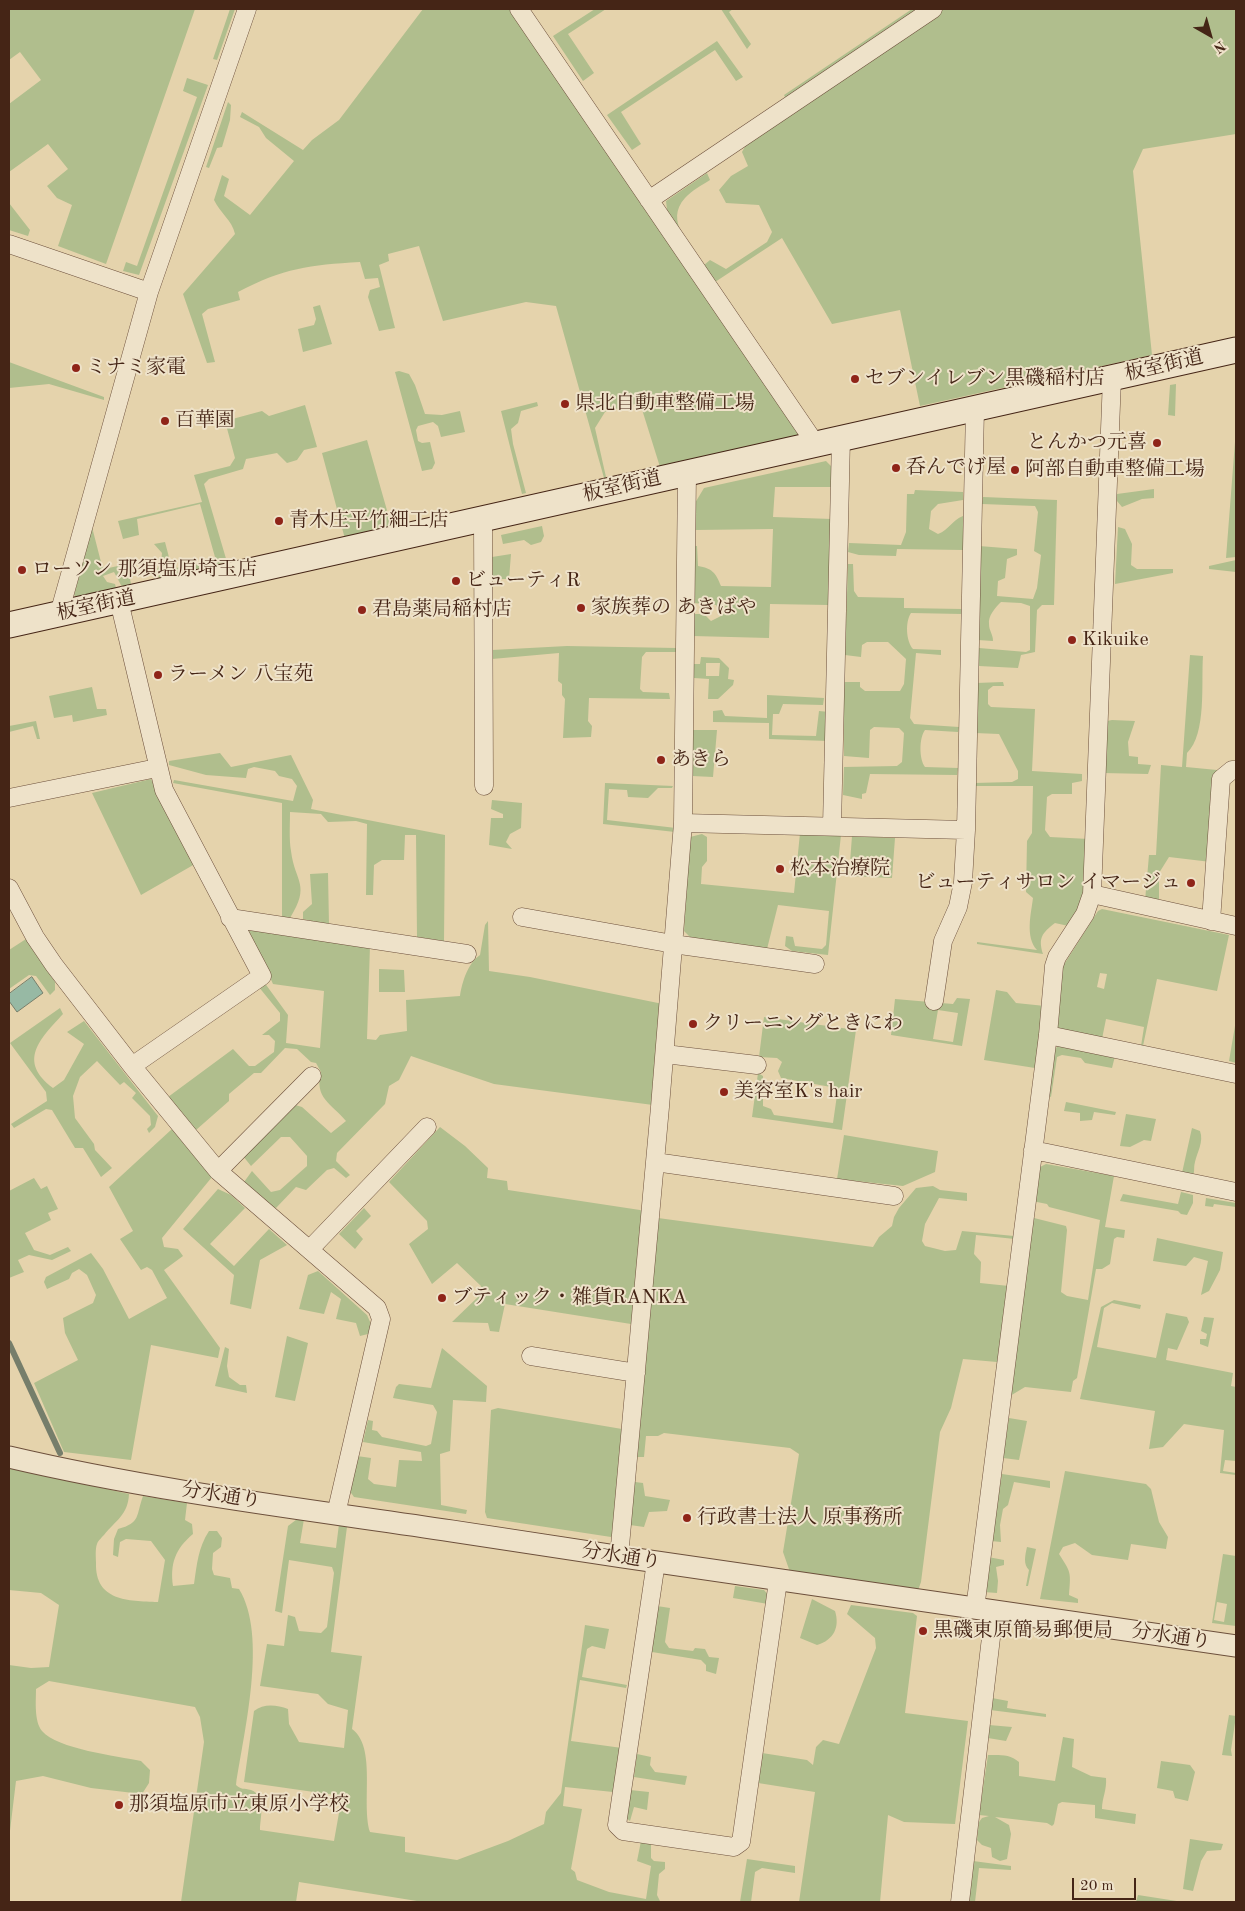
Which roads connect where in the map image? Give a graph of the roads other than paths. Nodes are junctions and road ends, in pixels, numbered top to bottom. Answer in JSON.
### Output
{"nodes":[{"id":1,"x":247,"y":9,"type":"edge"},
{"id":2,"x":519,"y":9,"type":"edge"},
{"id":3,"x":933,"y":9,"type":"edge"},
{"id":4,"x":649,"y":200,"type":"junction"},
{"id":5,"x":9,"y":244,"type":"edge"},
{"id":6,"x":148,"y":292,"type":"junction"},
{"id":7,"x":1236,"y":350,"type":"edge"},
{"id":8,"x":1112,"y":378,"type":"junction"},
{"id":9,"x":975,"y":408,"type":"junction"},
{"id":10,"x":840,"y":438,"type":"junction"},
{"id":11,"x":814,"y":444,"type":"junction"},
{"id":12,"x":687,"y":473,"type":"junction"},
{"id":13,"x":483,"y":520,"type":"junction"},
{"id":14,"x":119,"y":601,"type":"junction"},
{"id":15,"x":59,"y":614,"type":"junction"},
{"id":16,"x":9,"y":625,"type":"edge"},
{"id":17,"x":157,"y":768,"type":"junction"},
{"id":18,"x":1236,"y":770,"type":"edge"},
{"id":19,"x":484,"y":786,"type":"dead end"},
{"id":20,"x":9,"y":798,"type":"edge"},
{"id":21,"x":683,"y":823,"type":"junction"},
{"id":22,"x":832,"y":826,"type":"junction"},
{"id":23,"x":966,"y":830,"type":"junction"},
{"id":24,"x":9,"y":888,"type":"edge"},
{"id":25,"x":1092,"y":894,"type":"junction"},
{"id":26,"x":522,"y":917,"type":"dead end"},
{"id":27,"x":230,"y":918,"type":"junction"},
{"id":28,"x":1211,"y":921,"type":"junction"},
{"id":29,"x":1236,"y":926,"type":"edge"},
{"id":30,"x":673,"y":944,"type":"junction"},
{"id":31,"x":467,"y":954,"type":"dead end"},
{"id":32,"x":814,"y":964,"type":"dead end"},
{"id":33,"x":934,"y":1001,"type":"dead end"},
{"id":34,"x":1048,"y":1035,"type":"junction"},
{"id":35,"x":665,"y":1054,"type":"junction"},
{"id":36,"x":757,"y":1065,"type":"dead end"},
{"id":37,"x":132,"y":1066,"type":"junction"},
{"id":38,"x":1236,"y":1074,"type":"edge"},
{"id":39,"x":312,"y":1076,"type":"dead end"},
{"id":40,"x":427,"y":1127,"type":"dead end"},
{"id":41,"x":1033,"y":1150,"type":"junction"},
{"id":42,"x":655,"y":1162,"type":"junction"},
{"id":43,"x":218,"y":1171,"type":"junction"},
{"id":44,"x":1236,"y":1192,"type":"edge"},
{"id":45,"x":894,"y":1196,"type":"dead end"},
{"id":46,"x":310,"y":1249,"type":"junction"},
{"id":47,"x":531,"y":1356,"type":"dead end"},
{"id":48,"x":636,"y":1373,"type":"junction"},
{"id":49,"x":9,"y":1456,"type":"edge"},
{"id":50,"x":336,"y":1514,"type":"junction"},
{"id":51,"x":619,"y":1557,"type":"junction"},
{"id":52,"x":656,"y":1562,"type":"junction"},
{"id":53,"x":778,"y":1581,"type":"junction"},
{"id":54,"x":984,"y":1611,"type":"junction"},
{"id":55,"x":1236,"y":1646,"type":"edge"},
{"id":56,"x":960,"y":1902,"type":"edge"}],
"edges":[{"from":1,"to":6,"type":"street"},
{"from":2,"to":4,"type":"street"},
{"from":3,"to":4,"type":"street"},
{"from":4,"to":11,"type":"street"},
{"from":5,"to":6,"type":"street"},
{"from":6,"to":15,"type":"street"},
{"from":7,"to":8,"type":"main road","name":"板室街道"},
{"from":8,"to":9,"type":"main road","name":"板室街道"},
{"from":8,"to":25,"type":"street"},
{"from":9,"to":10,"type":"main road","name":"板室街道"},
{"from":9,"to":23,"type":"street"},
{"from":10,"to":11,"type":"main road","name":"板室街道"},
{"from":10,"to":22,"type":"street"},
{"from":11,"to":12,"type":"main road","name":"板室街道"},
{"from":12,"to":13,"type":"main road","name":"板室街道"},
{"from":12,"to":21,"type":"street"},
{"from":13,"to":14,"type":"main road","name":"板室街道"},
{"from":13,"to":19,"type":"street"},
{"from":14,"to":15,"type":"main road","name":"板室街道"},
{"from":14,"to":17,"type":"street"},
{"from":15,"to":16,"type":"main road","name":"板室街道"},
{"from":17,"to":20,"type":"street"},
{"from":17,"to":27,"type":"street"},
{"from":18,"to":28,"type":"street"},
{"from":21,"to":22,"type":"street"},
{"from":21,"to":30,"type":"street"},
{"from":22,"to":23,"type":"street"},
{"from":23,"to":33,"type":"street"},
{"from":24,"to":37,"type":"street"},
{"from":25,"to":28,"type":"street"},
{"from":25,"to":34,"type":"street"},
{"from":26,"to":30,"type":"street"},
{"from":27,"to":31,"type":"street"},
{"from":27,"to":37,"type":"street"},
{"from":28,"to":29,"type":"street"},
{"from":30,"to":32,"type":"street"},
{"from":30,"to":35,"type":"street"},
{"from":34,"to":38,"type":"street"},
{"from":34,"to":41,"type":"street"},
{"from":35,"to":36,"type":"street"},
{"from":35,"to":42,"type":"street"},
{"from":37,"to":43,"type":"street"},
{"from":39,"to":43,"type":"street"},
{"from":40,"to":46,"type":"street"},
{"from":41,"to":44,"type":"street"},
{"from":41,"to":54,"type":"street"},
{"from":42,"to":45,"type":"street"},
{"from":42,"to":48,"type":"street"},
{"from":43,"to":46,"type":"street"},
{"from":46,"to":50,"type":"street"},
{"from":47,"to":48,"type":"street"},
{"from":48,"to":51,"type":"street"},
{"from":49,"to":50,"type":"street","name":"分水通り"},
{"from":50,"to":51,"type":"street","name":"分水通り"},
{"from":51,"to":52,"type":"street","name":"分水通り"},
{"from":52,"to":53,"type":"street","name":"分水通り"},
{"from":52,"to":53,"type":"street"},
{"from":53,"to":54,"type":"street","name":"分水通り"},
{"from":54,"to":55,"type":"street","name":"分水通り"},
{"from":54,"to":56,"type":"street"}]}
